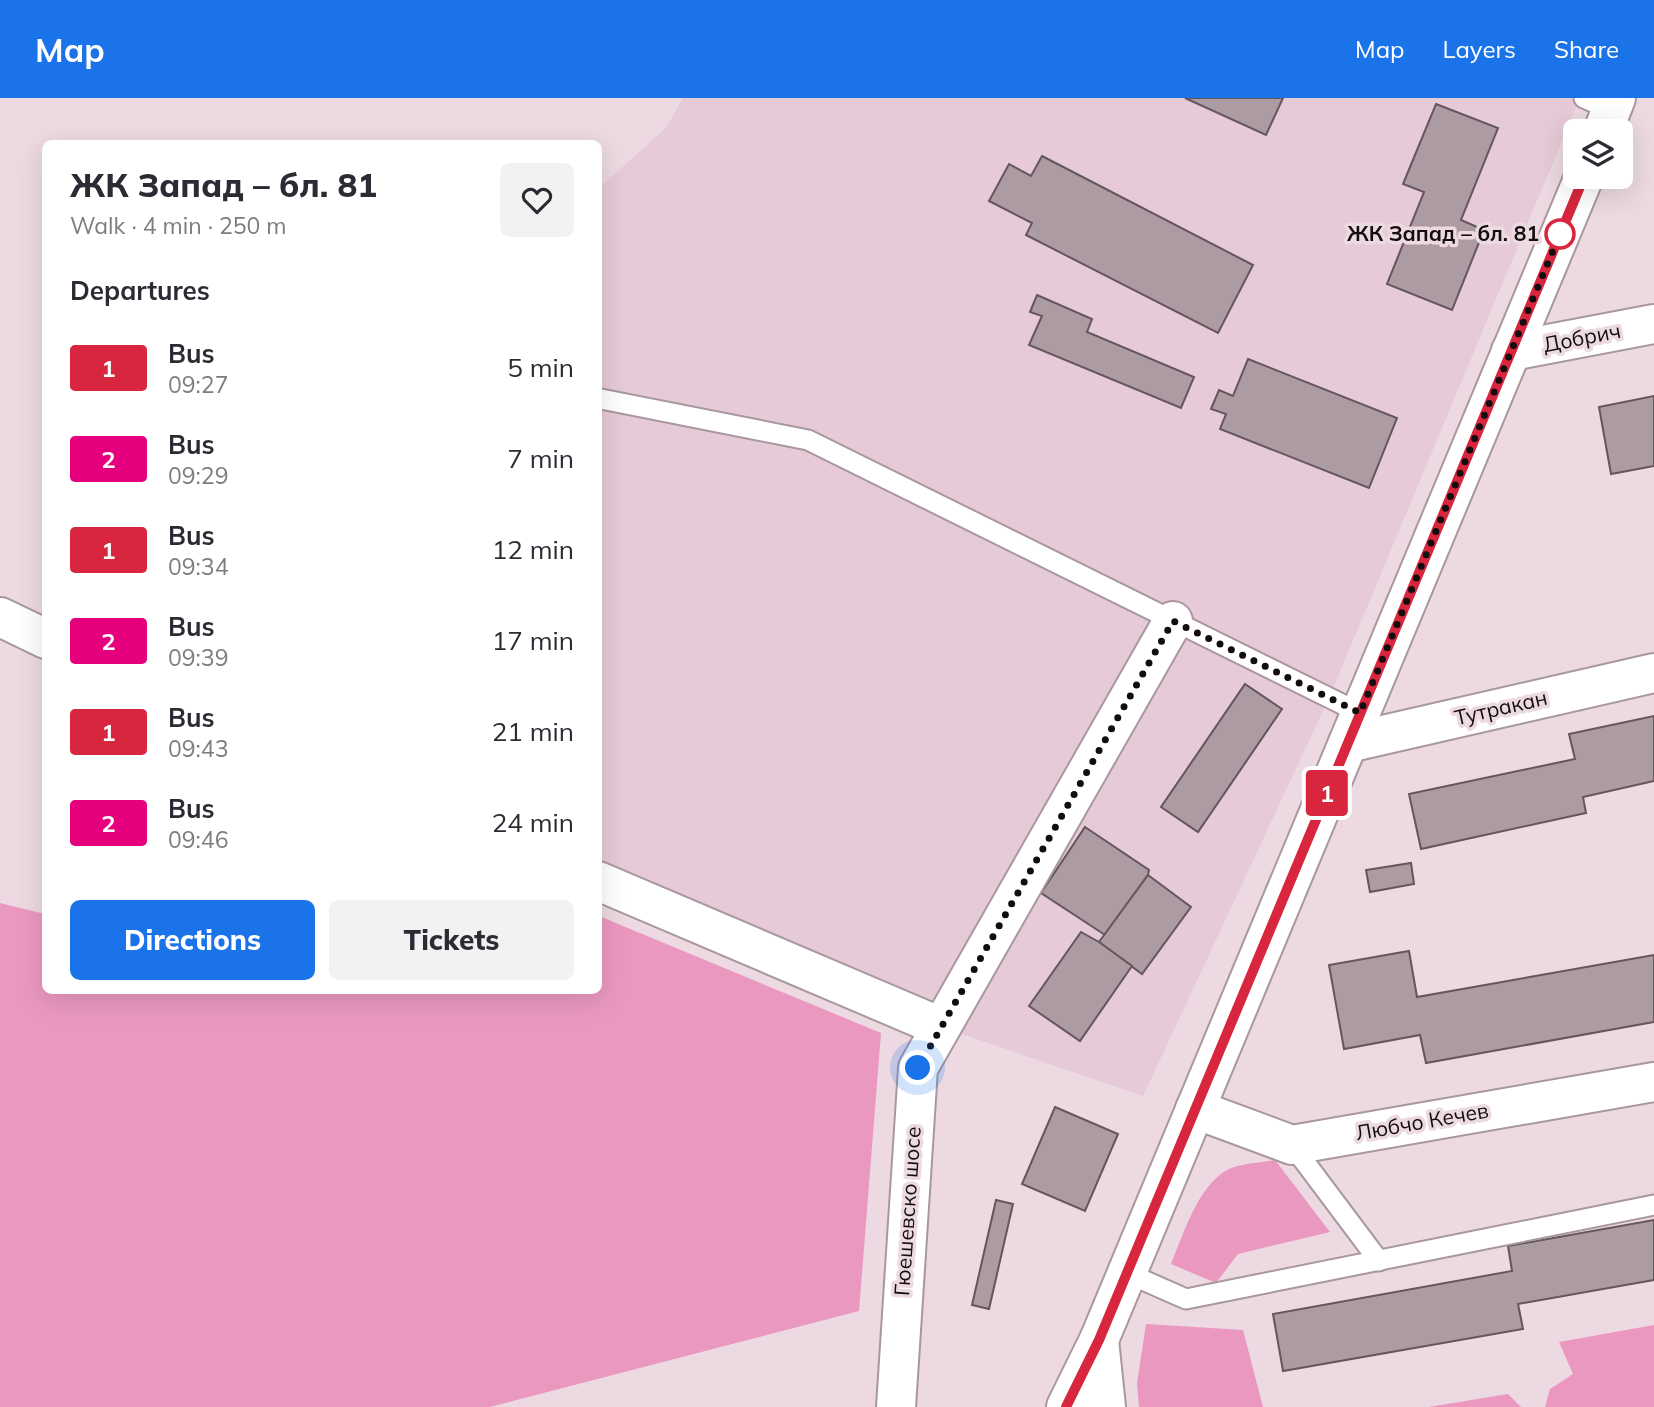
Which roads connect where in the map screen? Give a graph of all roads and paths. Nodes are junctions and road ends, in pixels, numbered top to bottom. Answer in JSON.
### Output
{"nodes":[{"id":1,"x":1579,"y":189,"type":"edge"},
{"id":2,"x":1654,"y":324,"type":"edge"},
{"id":3,"x":1511,"y":351,"type":"junction"},
{"id":4,"x":602,"y":399,"type":"edge"},
{"id":5,"x":0,"y":617,"type":"edge"},
{"id":6,"x":1173,"y":621,"type":"junction"},
{"id":7,"x":42,"y":637,"type":"edge"},
{"id":8,"x":1654,"y":673,"type":"edge"},
{"id":9,"x":1354,"y":728,"type":"junction"},
{"id":10,"x":602,"y":883,"type":"edge"},
{"id":11,"x":941,"y":1027,"type":"junction"},
{"id":12,"x":1654,"y":1082,"type":"edge"},
{"id":13,"x":1195,"y":1109,"type":"junction"},
{"id":14,"x":1292,"y":1145,"type":"junction"},
{"id":15,"x":1654,"y":1205,"type":"edge"},
{"id":16,"x":1378,"y":1261,"type":"junction"},
{"id":17,"x":1127,"y":1273,"type":"junction"},
{"id":18,"x":1099,"y":1340,"type":"junction"},
{"id":19,"x":896,"y":1407,"type":"edge"},
{"id":20,"x":1066,"y":1407,"type":"edge"},
{"id":21,"x":1106,"y":1407,"type":"edge"}],
"edges":[{"from":1,"to":3,"type":"street"},
{"from":2,"to":3,"type":"street","name":"Добрич"},
{"from":3,"to":9,"type":"street"},
{"from":4,"to":6,"type":"lane"},
{"from":5,"to":7,"type":"street"},
{"from":6,"to":9,"type":"lane"},
{"from":6,"to":11,"type":"street","name":"Гюешевско шосе"},
{"from":8,"to":9,"type":"street","name":"Тутракан"},
{"from":9,"to":13,"type":"street"},
{"from":10,"to":11,"type":"street"},
{"from":11,"to":19,"type":"street","name":"Гюешевско шосе"},
{"from":12,"to":14,"type":"street","name":"Любчо Кечев"},
{"from":13,"to":14,"type":"street"},
{"from":13,"to":17,"type":"street"},
{"from":14,"to":16,"type":"lane"},
{"from":15,"to":16,"type":"lane"},
{"from":16,"to":17,"type":"lane"},
{"from":17,"to":18,"type":"street"},
{"from":18,"to":20,"type":"street"},
{"from":18,"to":21,"type":"street"}]}
